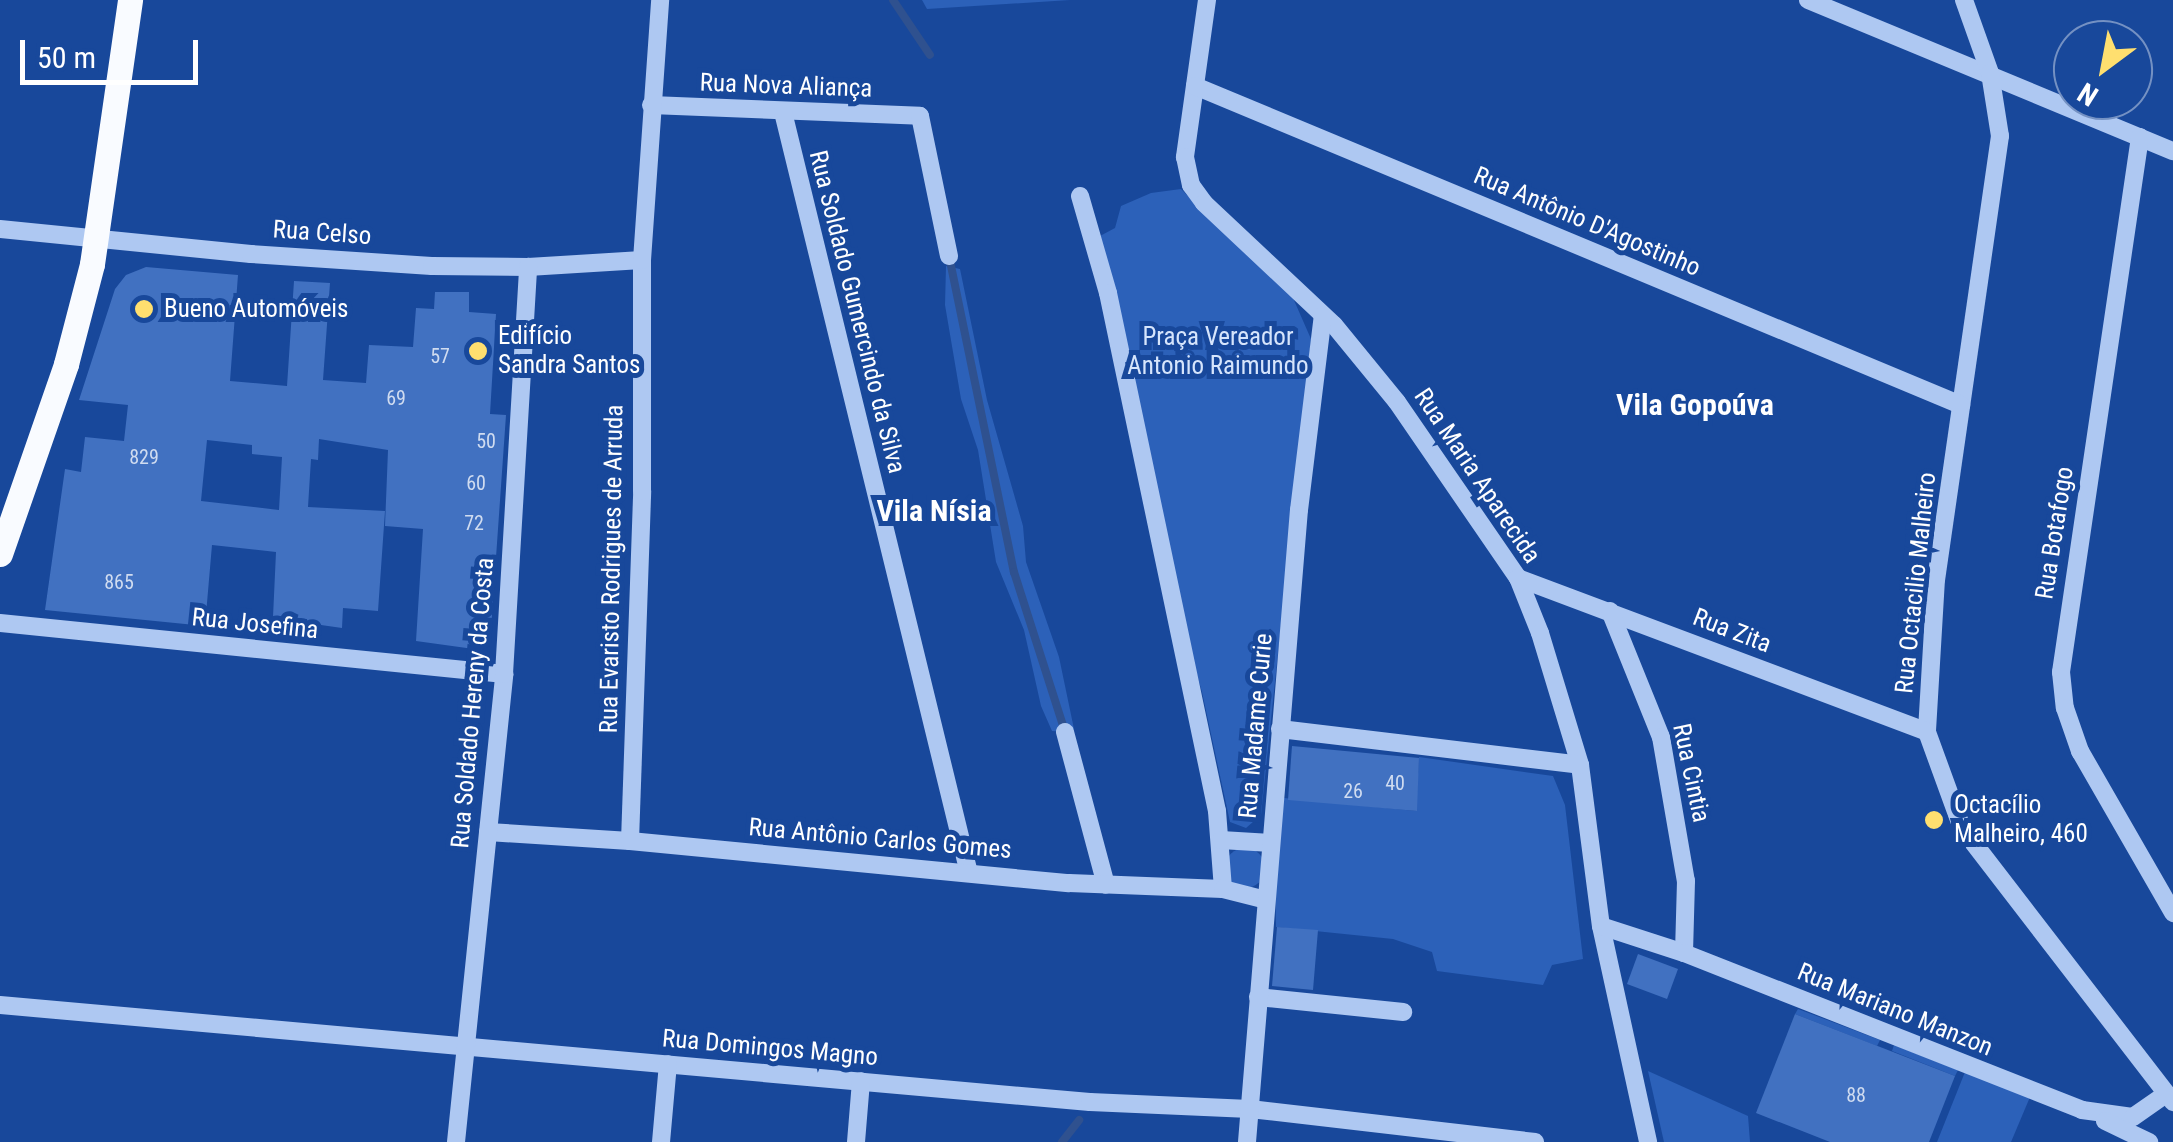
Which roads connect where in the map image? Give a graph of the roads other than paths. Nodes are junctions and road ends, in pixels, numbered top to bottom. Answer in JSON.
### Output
{"nodes":[{"id":1,"x":130,"y":0,"type":"edge"},
{"id":2,"x":660,"y":0,"type":"edge"},
{"id":3,"x":1207,"y":0,"type":"edge"},
{"id":4,"x":1808,"y":0,"type":"edge"},
{"id":5,"x":1964,"y":0,"type":"edge"},
{"id":6,"x":1990,"y":73,"type":"junction"},
{"id":7,"x":1194,"y":86,"type":"junction"},
{"id":8,"x":651,"y":105,"type":"junction"},
{"id":9,"x":783,"y":112,"type":"junction"},
{"id":10,"x":2140,"y":137,"type":"junction"},
{"id":11,"x":2173,"y":151,"type":"edge"},
{"id":12,"x":1080,"y":196,"type":"dead end"},
{"id":13,"x":0,"y":229,"type":"edge"},
{"id":14,"x":97,"y":238,"type":"junction"},
{"id":15,"x":949,"y":256,"type":"dead end"},
{"id":16,"x":642,"y":260,"type":"junction"},
{"id":17,"x":528,"y":267,"type":"junction"},
{"id":18,"x":1323,"y":315,"type":"junction"},
{"id":19,"x":1961,"y":405,"type":"junction"},
{"id":20,"x":0,"y":554,"type":"edge"},
{"id":21,"x":1518,"y":578,"type":"junction"},
{"id":22,"x":1610,"y":612,"type":"junction"},
{"id":23,"x":0,"y":624,"type":"edge"},
{"id":24,"x":504,"y":674,"type":"junction"},
{"id":25,"x":1280,"y":729,"type":"junction"},
{"id":26,"x":1065,"y":732,"type":"dead end"},
{"id":27,"x":1927,"y":732,"type":"junction"},
{"id":28,"x":1580,"y":765,"type":"junction"},
{"id":29,"x":488,"y":832,"type":"junction"},
{"id":30,"x":630,"y":840,"type":"junction"},
{"id":31,"x":1221,"y":840,"type":"junction"},
{"id":32,"x":1271,"y":843,"type":"junction"},
{"id":33,"x":969,"y":872,"type":"junction"},
{"id":34,"x":1106,"y":885,"type":"junction"},
{"id":35,"x":1223,"y":889,"type":"junction"},
{"id":36,"x":1266,"y":900,"type":"junction"},
{"id":37,"x":2173,"y":913,"type":"edge"},
{"id":38,"x":1601,"y":926,"type":"junction"},
{"id":39,"x":1684,"y":953,"type":"junction"},
{"id":40,"x":1258,"y":997,"type":"junction"},
{"id":41,"x":0,"y":1005,"type":"edge"},
{"id":42,"x":1403,"y":1012,"type":"dead end"},
{"id":43,"x":463,"y":1046,"type":"junction"},
{"id":44,"x":668,"y":1064,"type":"junction"},
{"id":45,"x":861,"y":1081,"type":"junction"},
{"id":46,"x":2170,"y":1098,"type":"edge"},
{"id":47,"x":1250,"y":1108,"type":"junction"},
{"id":48,"x":2082,"y":1110,"type":"junction"},
{"id":49,"x":456,"y":1142,"type":"edge"},
{"id":50,"x":661,"y":1142,"type":"edge"},
{"id":51,"x":856,"y":1142,"type":"edge"},
{"id":52,"x":1247,"y":1142,"type":"edge"},
{"id":53,"x":1535,"y":1142,"type":"edge"},
{"id":54,"x":1648,"y":1142,"type":"edge"},
{"id":55,"x":2149,"y":1142,"type":"edge"}],
"edges":[{"from":1,"to":14,"type":"main road"},
{"from":2,"to":8,"type":"street","name":"Rua Evaristo Rodrigues de Arruda"},
{"from":3,"to":7,"type":"street","name":"Rua Maria Aparecida"},
{"from":4,"to":6,"type":"street"},
{"from":5,"to":6,"type":"street","name":"Rua Octacilio Malheiro"},
{"from":6,"to":10,"type":"street"},
{"from":6,"to":19,"type":"street","name":"Rua Octacilio Malheiro"},
{"from":7,"to":18,"type":"street","name":"Rua Maria Aparecida"},
{"from":7,"to":19,"type":"street","name":"Rua Antônio D'Agostinho"},
{"from":8,"to":9,"type":"street","name":"Rua Nova Aliança"},
{"from":8,"to":16,"type":"street","name":"Rua Evaristo Rodrigues de Arruda"},
{"from":9,"to":15,"type":"street","name":"Rua Nova Aliança"},
{"from":9,"to":33,"type":"street","name":"Rua Soldado Gumercindo da Silva"},
{"from":10,"to":11,"type":"street"},
{"from":10,"to":37,"type":"street","name":"Rua Botafogo"},
{"from":12,"to":31,"type":"street"},
{"from":13,"to":14,"type":"street","name":"Rua Celso"},
{"from":14,"to":17,"type":"street","name":"Rua Celso"},
{"from":14,"to":20,"type":"main road"},
{"from":16,"to":17,"type":"street","name":"Rua Celso"},
{"from":16,"to":30,"type":"street","name":"Rua Evaristo Rodrigues de Arruda"},
{"from":17,"to":24,"type":"street","name":"Rua Soldado Hereny da Costa"},
{"from":18,"to":21,"type":"street","name":"Rua Maria Aparecida"},
{"from":18,"to":25,"type":"street","name":"Rua Madame Curie"},
{"from":19,"to":27,"type":"street","name":"Rua Octacilio Malheiro"},
{"from":21,"to":22,"type":"street","name":"Rua Zita"},
{"from":21,"to":28,"type":"street","name":"Rua Maria Aparecida"},
{"from":22,"to":27,"type":"street","name":"Rua Zita"},
{"from":22,"to":39,"type":"street","name":"Rua Cintia"},
{"from":23,"to":24,"type":"street","name":"Rua Josefina"},
{"from":24,"to":29,"type":"street","name":"Rua Soldado Hereny da Costa"},
{"from":25,"to":28,"type":"street"},
{"from":25,"to":32,"type":"street","name":"Rua Madame Curie"},
{"from":26,"to":34,"type":"street"},
{"from":27,"to":46,"type":"street","name":"Rua Octacilio Malheiro"},
{"from":28,"to":38,"type":"street","name":"Rua Maria Aparecida"},
{"from":29,"to":30,"type":"street","name":"Rua Antônio Carlos Gomes"},
{"from":29,"to":43,"type":"street","name":"Rua Soldado Hereny da Costa"},
{"from":30,"to":33,"type":"street","name":"Rua Antônio Carlos Gomes"},
{"from":31,"to":32,"type":"street"},
{"from":31,"to":35,"type":"street"},
{"from":32,"to":36,"type":"street","name":"Rua Madame Curie"},
{"from":33,"to":34,"type":"street","name":"Rua Antônio Carlos Gomes"},
{"from":34,"to":35,"type":"street","name":"Rua Antônio Carlos Gomes"},
{"from":35,"to":36,"type":"street","name":"Rua Antônio Carlos Gomes"},
{"from":36,"to":40,"type":"street","name":"Rua Madame Curie"},
{"from":38,"to":39,"type":"street","name":"Rua Mariano Manzon"},
{"from":38,"to":54,"type":"street","name":"Rua Maria Aparecida"},
{"from":39,"to":48,"type":"street","name":"Rua Mariano Manzon"},
{"from":40,"to":42,"type":"street"},
{"from":40,"to":47,"type":"street","name":"Rua Madame Curie"},
{"from":41,"to":43,"type":"street","name":"Rua Domingos Magno"},
{"from":43,"to":44,"type":"street","name":"Rua Domingos Magno"},
{"from":43,"to":49,"type":"street","name":"Rua Soldado Hereny da Costa"},
{"from":44,"to":45,"type":"street","name":"Rua Domingos Magno"},
{"from":44,"to":50,"type":"street"},
{"from":45,"to":47,"type":"street","name":"Rua Domingos Magno"},
{"from":45,"to":51,"type":"street"},
{"from":46,"to":48,"type":"street","name":"Rua Mariano Manzon"},
{"from":47,"to":52,"type":"street","name":"Rua Madame Curie"},
{"from":47,"to":53,"type":"street","name":"Rua Domingos Magno"},
{"from":48,"to":55,"type":"street"}]}
